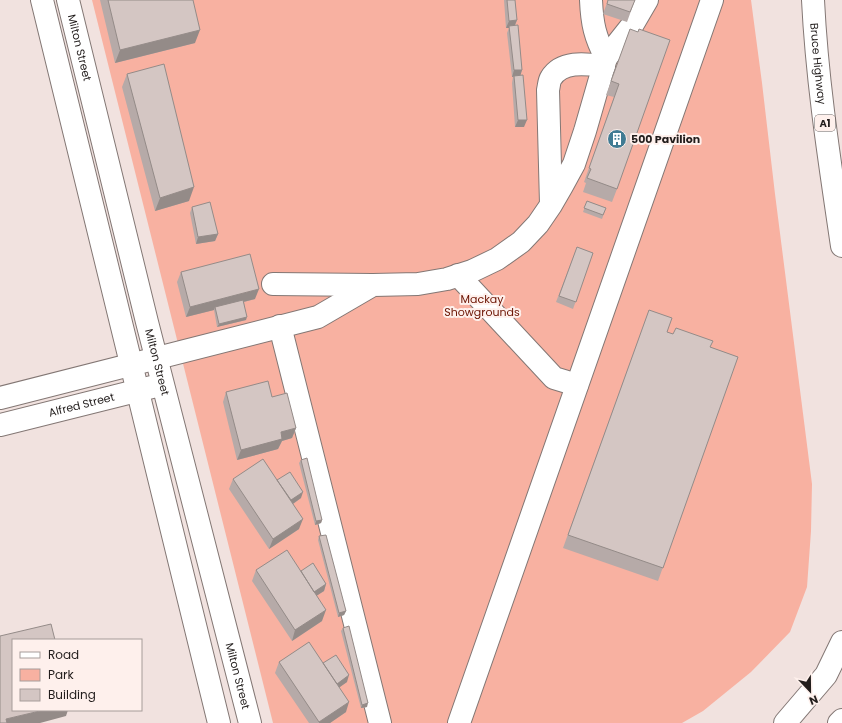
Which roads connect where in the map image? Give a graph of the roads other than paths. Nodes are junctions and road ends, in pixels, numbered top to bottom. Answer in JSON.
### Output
{"nodes":[{"id":1,"x":42,"y":0,"type":"edge"},
{"id":2,"x":68,"y":0,"type":"edge"},
{"id":3,"x":591,"y":0,"type":"edge"},
{"id":4,"x":647,"y":0,"type":"edge"},
{"id":5,"x":712,"y":0,"type":"edge"},
{"id":6,"x":813,"y":0,"type":"edge"},
{"id":7,"x":605,"y":62,"type":"junction"},
{"id":8,"x":551,"y":205,"type":"junction"},
{"id":9,"x":842,"y":246,"type":"edge"},
{"id":10,"x":458,"y":275,"type":"junction"},
{"id":11,"x":273,"y":284,"type":"dead end"},
{"id":12,"x":373,"y":285,"type":"junction"},
{"id":13,"x":280,"y":326,"type":"junction"},
{"id":14,"x":156,"y":358,"type":"junction"},
{"id":15,"x":131,"y":365,"type":"junction"},
{"id":16,"x":163,"y":384,"type":"junction"},
{"id":17,"x":577,"y":385,"type":"junction"},
{"id":18,"x":138,"y":391,"type":"junction"},
{"id":19,"x":0,"y":398,"type":"edge"},
{"id":20,"x":0,"y":425,"type":"edge"},
{"id":21,"x":842,"y":642,"type":"edge"},
{"id":22,"x":842,"y":720,"type":"edge"},
{"id":23,"x":219,"y":723,"type":"edge"},
{"id":24,"x":250,"y":723,"type":"edge"},
{"id":25,"x":380,"y":723,"type":"edge"},
{"id":26,"x":460,"y":723,"type":"edge"},
{"id":27,"x":785,"y":723,"type":"edge"},
{"id":28,"x":839,"y":723,"type":"edge"}],
"edges":[{"from":1,"to":15,"type":"main road"},
{"from":2,"to":14,"type":"main road","name":"Milton Street"},
{"from":3,"to":7,"type":"main road"},
{"from":4,"to":7,"type":"main road"},
{"from":5,"to":17,"type":"main road"},
{"from":6,"to":9,"type":"main road","name":"Bruce Highway","number":"A1"},
{"from":7,"to":8,"type":"main road"},
{"from":7,"to":8,"type":"main road"},
{"from":8,"to":10,"type":"main road"},
{"from":10,"to":12,"type":"main road"},
{"from":10,"to":17,"type":"main road"},
{"from":11,"to":12,"type":"main road"},
{"from":12,"to":13,"type":"main road"},
{"from":13,"to":14,"type":"main road"},
{"from":13,"to":25,"type":"main road"},
{"from":14,"to":15,"type":"main road"},
{"from":14,"to":16,"type":"main road","name":"Milton Street"},
{"from":15,"to":18,"type":"main road"},
{"from":15,"to":19,"type":"main road"},
{"from":16,"to":18,"type":"main road","name":"Alfred Street"},
{"from":16,"to":24,"type":"main road","name":"Milton Street"},
{"from":17,"to":26,"type":"main road"},
{"from":18,"to":20,"type":"main road","name":"Alfred Street"},
{"from":18,"to":23,"type":"main road"},
{"from":21,"to":27,"type":"main road"},
{"from":22,"to":28,"type":"main road"}]}
